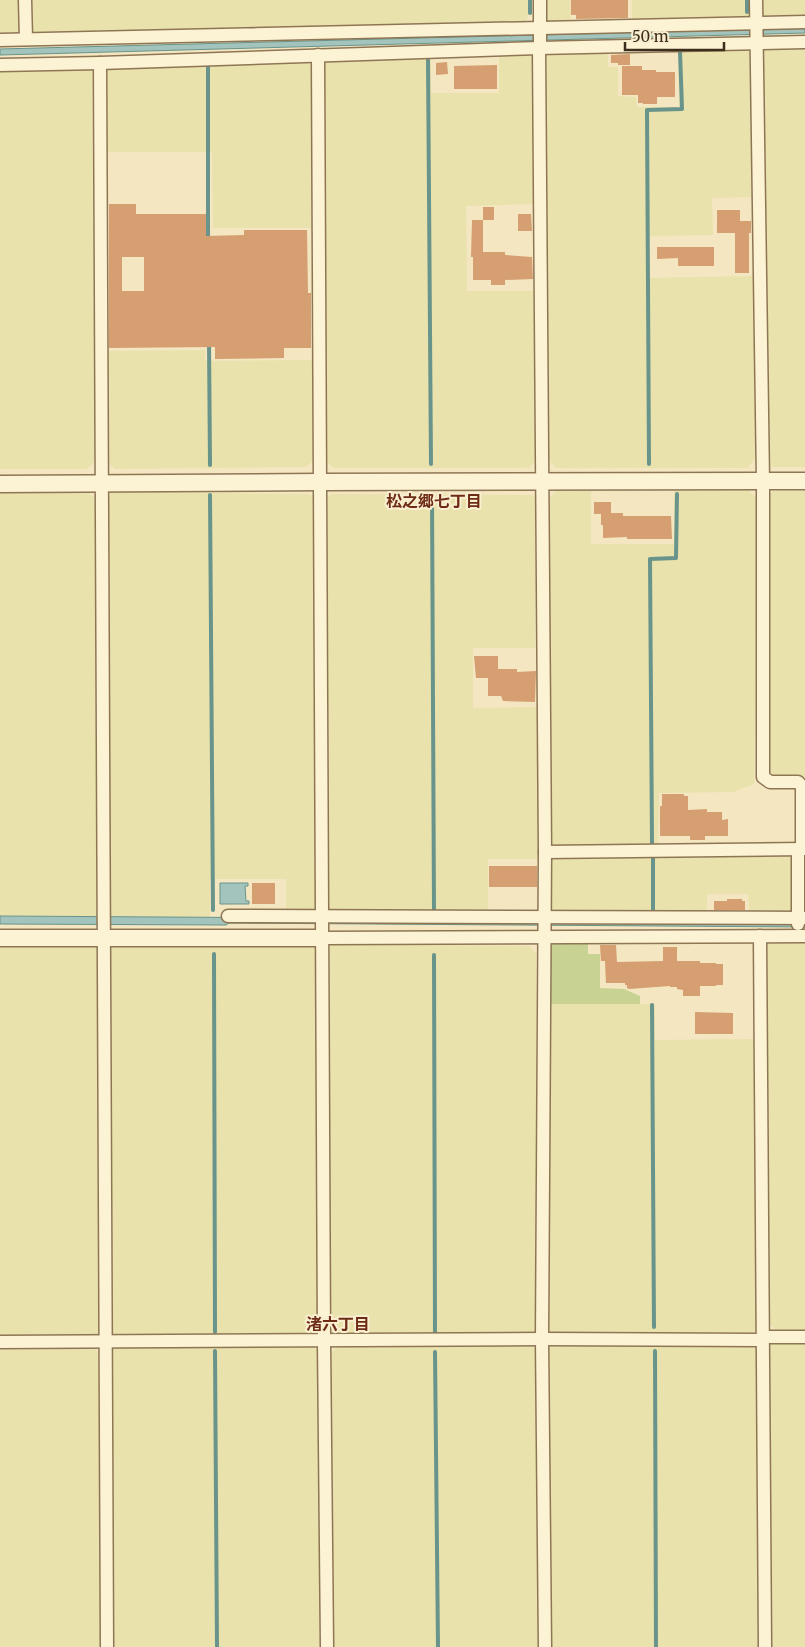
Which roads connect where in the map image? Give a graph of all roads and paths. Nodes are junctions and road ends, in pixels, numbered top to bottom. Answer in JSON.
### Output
{"nodes":[{"id":1,"x":25,"y":0,"type":"edge"},
{"id":2,"x":540,"y":0,"type":"edge"},
{"id":3,"x":756,"y":0,"type":"edge"},
{"id":4,"x":805,"y":22,"type":"edge"},
{"id":5,"x":757,"y":24,"type":"junction"},
{"id":6,"x":540,"y":28,"type":"junction"},
{"id":7,"x":26,"y":39,"type":"junction"},
{"id":8,"x":0,"y":40,"type":"edge"},
{"id":9,"x":805,"y":42,"type":"edge"},
{"id":10,"x":757,"y":43,"type":"junction"},
{"id":11,"x":540,"y":48,"type":"junction"},
{"id":12,"x":318,"y":55,"type":"junction"},
{"id":13,"x":100,"y":63,"type":"junction"},
{"id":14,"x":0,"y":65,"type":"edge"},
{"id":15,"x":763,"y":481,"type":"junction"},
{"id":16,"x":805,"y":481,"type":"edge"},
{"id":17,"x":321,"y":482,"type":"junction"},
{"id":18,"x":543,"y":482,"type":"junction"},
{"id":19,"x":0,"y":484,"type":"edge"},
{"id":20,"x":102,"y":484,"type":"junction"},
{"id":21,"x":802,"y":849,"type":"edge"},
{"id":22,"x":545,"y":852,"type":"junction"},
{"id":23,"x":228,"y":916,"type":"dead end"},
{"id":24,"x":545,"y":917,"type":"junction"},
{"id":25,"x":323,"y":927,"type":"junction"},
{"id":26,"x":801,"y":927,"type":"edge"},
{"id":27,"x":104,"y":934,"type":"junction"},
{"id":28,"x":545,"y":936,"type":"junction"},
{"id":29,"x":760,"y":936,"type":"junction"},
{"id":30,"x":0,"y":938,"type":"edge"},
{"id":31,"x":805,"y":1337,"type":"edge"},
{"id":32,"x":542,"y":1339,"type":"junction"},
{"id":33,"x":763,"y":1339,"type":"junction"},
{"id":34,"x":324,"y":1341,"type":"junction"},
{"id":35,"x":0,"y":1342,"type":"edge"},
{"id":36,"x":105,"y":1342,"type":"junction"},
{"id":37,"x":107,"y":1647,"type":"edge"},
{"id":38,"x":327,"y":1647,"type":"edge"},
{"id":39,"x":545,"y":1647,"type":"edge"},
{"id":40,"x":765,"y":1647,"type":"edge"}],
"edges":[{"from":1,"to":7,"type":"street"},
{"from":2,"to":6,"type":"street"},
{"from":3,"to":5,"type":"street"},
{"from":4,"to":5,"type":"street"},
{"from":5,"to":6,"type":"street"},
{"from":5,"to":10,"type":"street"},
{"from":6,"to":7,"type":"street"},
{"from":6,"to":11,"type":"street"},
{"from":7,"to":8,"type":"street"},
{"from":9,"to":10,"type":"street"},
{"from":10,"to":11,"type":"street"},
{"from":10,"to":15,"type":"street"},
{"from":11,"to":12,"type":"street"},
{"from":11,"to":18,"type":"street"},
{"from":12,"to":13,"type":"street"},
{"from":12,"to":17,"type":"street"},
{"from":13,"to":14,"type":"street"},
{"from":13,"to":20,"type":"street"},
{"from":15,"to":16,"type":"street"},
{"from":15,"to":18,"type":"street"},
{"from":15,"to":21,"type":"street"},
{"from":17,"to":18,"type":"street"},
{"from":17,"to":20,"type":"street"},
{"from":17,"to":25,"type":"street"},
{"from":18,"to":22,"type":"street"},
{"from":19,"to":20,"type":"street"},
{"from":20,"to":27,"type":"street"},
{"from":21,"to":22,"type":"street"},
{"from":21,"to":26,"type":"street"},
{"from":22,"to":24,"type":"street"},
{"from":23,"to":25,"type":"street"},
{"from":24,"to":25,"type":"street"},
{"from":24,"to":26,"type":"street"},
{"from":24,"to":28,"type":"street"},
{"from":25,"to":27,"type":"street"},
{"from":25,"to":28,"type":"street"},
{"from":25,"to":34,"type":"street"},
{"from":26,"to":29,"type":"street"},
{"from":27,"to":30,"type":"street"},
{"from":27,"to":36,"type":"street"},
{"from":28,"to":29,"type":"street"},
{"from":28,"to":32,"type":"street"},
{"from":29,"to":33,"type":"street"},
{"from":31,"to":33,"type":"street"},
{"from":32,"to":33,"type":"street"},
{"from":32,"to":34,"type":"street"},
{"from":32,"to":39,"type":"street"},
{"from":33,"to":40,"type":"street"},
{"from":34,"to":36,"type":"street"},
{"from":34,"to":38,"type":"street"},
{"from":35,"to":36,"type":"street"},
{"from":36,"to":37,"type":"street"}]}
